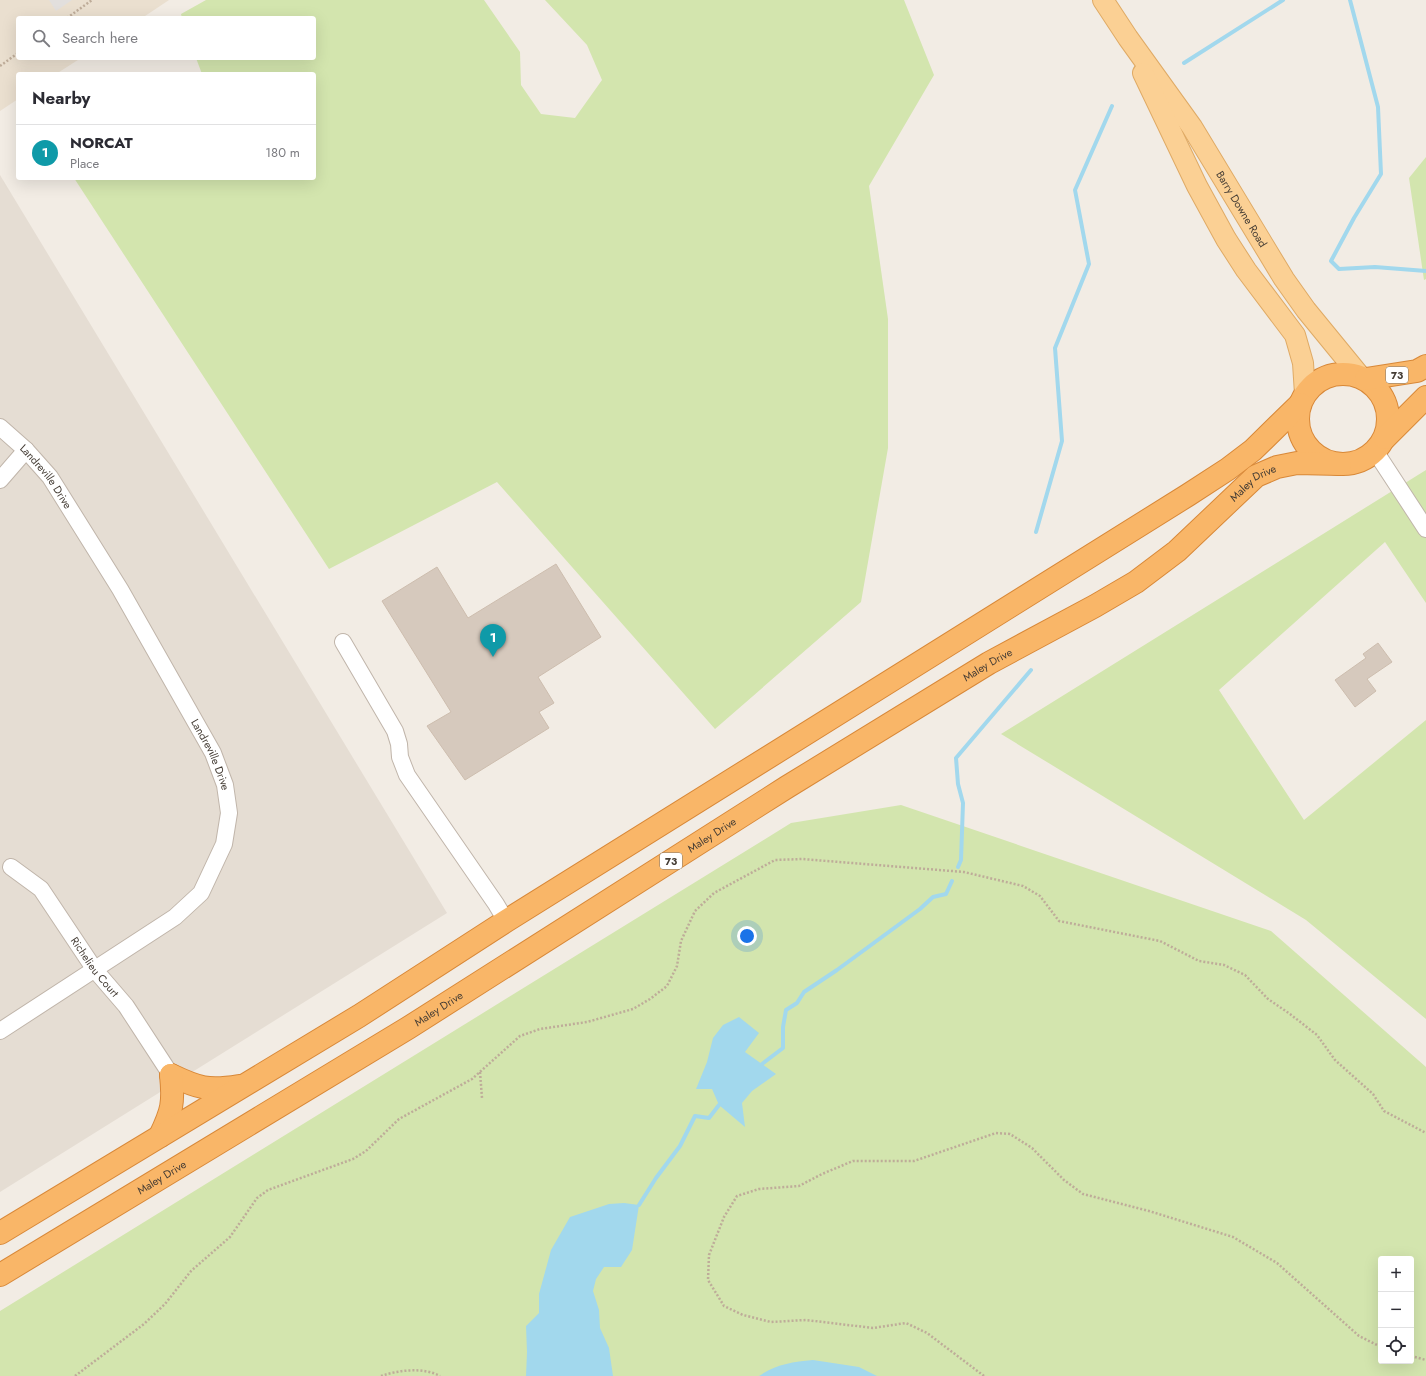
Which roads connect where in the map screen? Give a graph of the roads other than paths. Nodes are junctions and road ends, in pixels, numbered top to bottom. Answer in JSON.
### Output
{"nodes":[{"id":1,"x":1103,"y":0,"type":"edge"},
{"id":2,"x":1128,"y":38,"type":"junction"},
{"id":3,"x":1426,"y":366,"type":"edge"},
{"id":4,"x":1363,"y":378,"type":"junction"},
{"id":5,"x":1426,"y":397,"type":"edge"},
{"id":6,"x":1303,"y":399,"type":"junction"},
{"id":7,"x":0,"y":427,"type":"edge"},
{"id":8,"x":1380,"y":444,"type":"junction"},
{"id":9,"x":26,"y":450,"type":"junction"},
{"id":10,"x":1340,"y":464,"type":"junction"},
{"id":11,"x":0,"y":480,"type":"edge"},
{"id":12,"x":1426,"y":529,"type":"edge"},
{"id":13,"x":343,"y":642,"type":"dead end"},
{"id":14,"x":11,"y":867,"type":"dead end"},
{"id":15,"x":506,"y":921,"type":"junction"},
{"id":16,"x":95,"y":970,"type":"junction"},
{"id":17,"x":0,"y":1031,"type":"edge"},
{"id":18,"x":171,"y":1075,"type":"junction"},
{"id":19,"x":243,"y":1085,"type":"junction"},
{"id":20,"x":160,"y":1136,"type":"junction"},
{"id":21,"x":0,"y":1233,"type":"edge"},
{"id":22,"x":0,"y":1275,"type":"edge"}],
"edges":[{"from":1,"to":2,"type":"main road","name":"Barry Downe Road"},
{"from":2,"to":4,"type":"main road","name":"Barry Downe Road"},
{"from":2,"to":6,"type":"main road","name":"Barry Downe Road"},
{"from":3,"to":4,"type":"highway","number":"73"},
{"from":4,"to":6,"type":"highway"},
{"from":4,"to":8,"type":"highway"},
{"from":5,"to":8,"type":"highway"},
{"from":6,"to":10,"type":"highway"},
{"from":6,"to":15,"type":"highway"},
{"from":7,"to":9,"type":"street","name":"Landreville Drive"},
{"from":8,"to":10,"type":"highway"},
{"from":8,"to":12,"type":"street"},
{"from":9,"to":11,"type":"street"},
{"from":9,"to":16,"type":"street","name":"Landreville Drive"},
{"from":10,"to":22,"type":"highway","name":"Maley Drive","number":"73"},
{"from":13,"to":15,"type":"street"},
{"from":14,"to":16,"type":"street","name":"Richelieu Court"},
{"from":15,"to":19,"type":"highway"},
{"from":16,"to":17,"type":"street","name":"Landreville Drive"},
{"from":16,"to":18,"type":"street","name":"Richelieu Court"},
{"from":18,"to":19,"type":"highway"},
{"from":18,"to":20,"type":"highway"},
{"from":19,"to":20,"type":"highway"},
{"from":20,"to":21,"type":"highway"}]}
